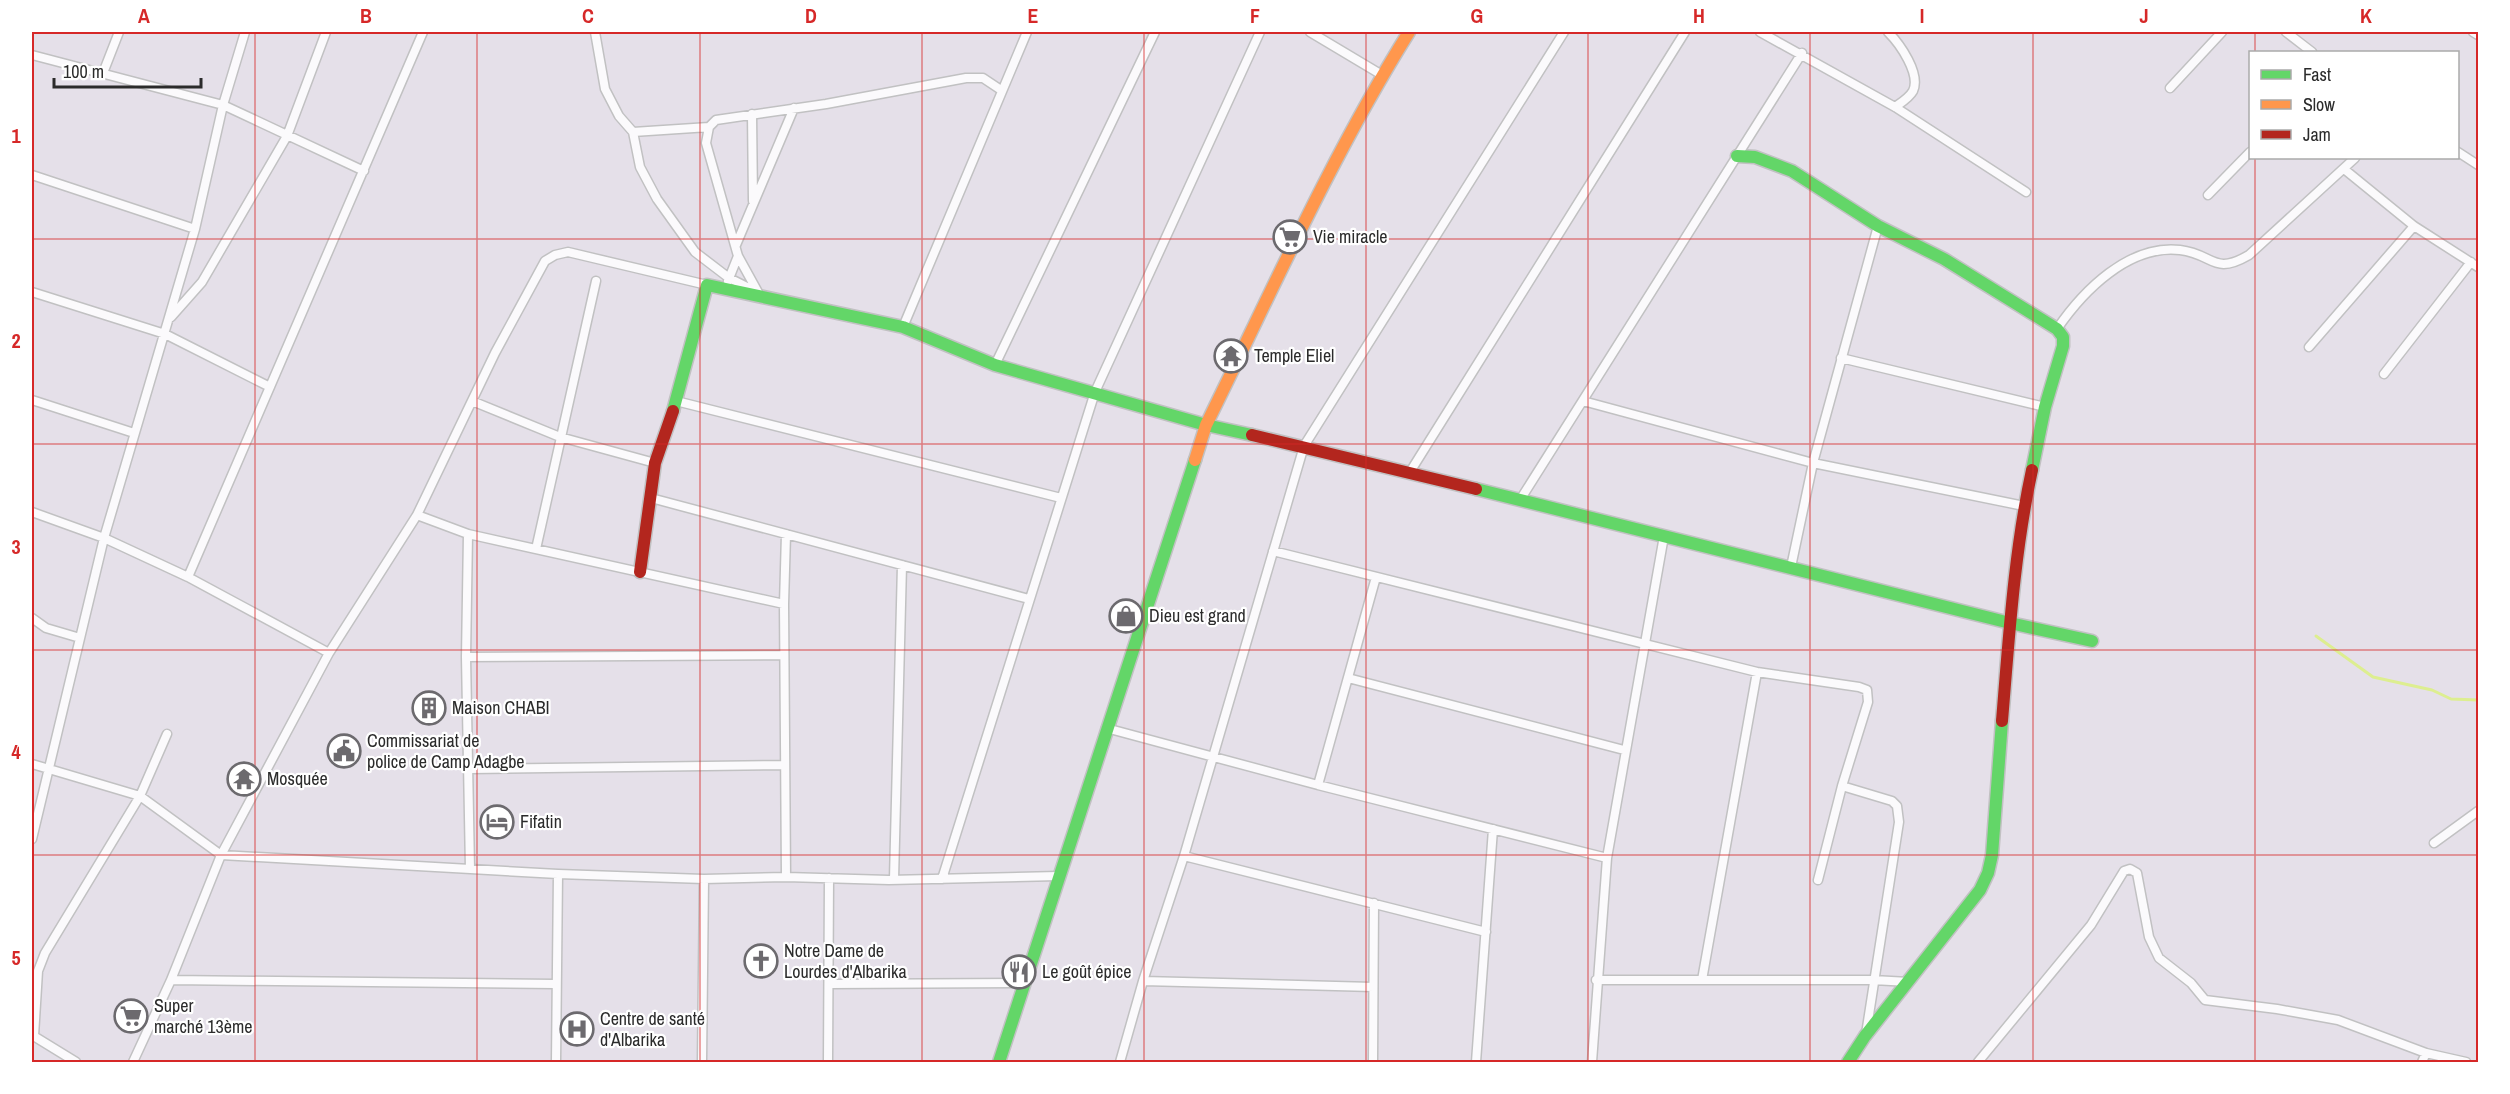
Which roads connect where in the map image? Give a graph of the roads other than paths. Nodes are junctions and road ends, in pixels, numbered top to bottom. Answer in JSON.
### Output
{"nodes":[{"id":1,"x":119,"y":32,"type":"edge"},
{"id":2,"x":245,"y":32,"type":"edge"},
{"id":3,"x":326,"y":32,"type":"edge"},
{"id":4,"x":423,"y":32,"type":"edge"},
{"id":5,"x":595,"y":32,"type":"edge"},
{"id":6,"x":1028,"y":32,"type":"edge"},
{"id":7,"x":1155,"y":32,"type":"edge"},
{"id":8,"x":1260,"y":32,"type":"edge"},
{"id":9,"x":1310,"y":32,"type":"edge"},
{"id":10,"x":1409,"y":32,"type":"edge"},
{"id":11,"x":1564,"y":32,"type":"edge"},
{"id":12,"x":1685,"y":32,"type":"edge"},
{"id":13,"x":1760,"y":32,"type":"edge"},
{"id":14,"x":1888,"y":32,"type":"edge"},
{"id":15,"x":2222,"y":32,"type":"edge"},
{"id":16,"x":2286,"y":32,"type":"edge"},
{"id":17,"x":2473,"y":32,"type":"edge"},
{"id":18,"x":2478,"y":35,"type":"edge"},
{"id":19,"x":2311,"y":51,"type":"edge"},
{"id":20,"x":1802,"y":53,"type":"junction"},
{"id":21,"x":32,"y":55,"type":"edge"},
{"id":22,"x":104,"y":73,"type":"junction"},
{"id":23,"x":1382,"y":75,"type":"junction"},
{"id":24,"x":2170,"y":88,"type":"dead end"},
{"id":25,"x":1001,"y":90,"type":"junction"},
{"id":26,"x":223,"y":105,"type":"junction"},
{"id":27,"x":1895,"y":107,"type":"junction"},
{"id":28,"x":794,"y":108,"type":"junction"},
{"id":29,"x":752,"y":114,"type":"junction"},
{"id":30,"x":709,"y":127,"type":"junction"},
{"id":31,"x":633,"y":132,"type":"junction"},
{"id":32,"x":287,"y":136,"type":"junction"},
{"id":33,"x":2249,"y":153,"type":"edge"},
{"id":34,"x":2459,"y":153,"type":"edge"},
{"id":35,"x":1737,"y":156,"type":"junction"},
{"id":36,"x":2354,"y":159,"type":"edge"},
{"id":37,"x":2478,"y":165,"type":"edge"},
{"id":38,"x":2344,"y":169,"type":"junction"},
{"id":39,"x":364,"y":171,"type":"junction"},
{"id":40,"x":32,"y":176,"type":"edge"},
{"id":41,"x":2026,"y":192,"type":"dead end"},
{"id":42,"x":2208,"y":195,"type":"dead end"},
{"id":43,"x":753,"y":204,"type":"junction"},
{"id":44,"x":1878,"y":226,"type":"junction"},
{"id":45,"x":2414,"y":226,"type":"junction"},
{"id":46,"x":195,"y":229,"type":"junction"},
{"id":47,"x":736,"y":245,"type":"junction"},
{"id":48,"x":738,"y":256,"type":"junction"},
{"id":49,"x":2475,"y":265,"type":"edge"},
{"id":50,"x":596,"y":281,"type":"dead end"},
{"id":51,"x":727,"y":284,"type":"junction"},
{"id":52,"x":708,"y":285,"type":"junction"},
{"id":53,"x":32,"y":292,"type":"edge"},
{"id":54,"x":759,"y":295,"type":"junction"},
{"id":55,"x":169,"y":319,"type":"junction"},
{"id":56,"x":903,"y":327,"type":"junction"},
{"id":57,"x":2057,"y":329,"type":"junction"},
{"id":58,"x":165,"y":334,"type":"junction"},
{"id":59,"x":2309,"y":347,"type":"dead end"},
{"id":60,"x":1841,"y":358,"type":"junction"},
{"id":61,"x":995,"y":365,"type":"junction"},
{"id":62,"x":2384,"y":374,"type":"dead end"},
{"id":63,"x":270,"y":387,"type":"junction"},
{"id":64,"x":1095,"y":392,"type":"junction"},
{"id":65,"x":32,"y":400,"type":"edge"},
{"id":66,"x":472,"y":401,"type":"junction"},
{"id":67,"x":676,"y":401,"type":"junction"},
{"id":68,"x":1583,"y":401,"type":"junction"},
{"id":69,"x":2045,"y":407,"type":"junction"},
{"id":70,"x":1206,"y":425,"type":"junction"},
{"id":71,"x":134,"y":433,"type":"junction"},
{"id":72,"x":560,"y":437,"type":"junction"},
{"id":73,"x":1304,"y":446,"type":"junction"},
{"id":74,"x":656,"y":463,"type":"junction"},
{"id":75,"x":1813,"y":463,"type":"junction"},
{"id":76,"x":1410,"y":472,"type":"junction"},
{"id":77,"x":651,"y":498,"type":"junction"},
{"id":78,"x":1061,"y":498,"type":"junction"},
{"id":79,"x":1520,"y":500,"type":"junction"},
{"id":80,"x":2024,"y":506,"type":"junction"},
{"id":81,"x":32,"y":512,"type":"edge"},
{"id":82,"x":417,"y":515,"type":"junction"},
{"id":83,"x":468,"y":534,"type":"junction"},
{"id":84,"x":786,"y":534,"type":"junction"},
{"id":85,"x":1664,"y":536,"type":"junction"},
{"id":86,"x":104,"y":538,"type":"junction"},
{"id":87,"x":536,"y":549,"type":"junction"},
{"id":88,"x":1273,"y":551,"type":"junction"},
{"id":89,"x":902,"y":565,"type":"junction"},
{"id":90,"x":1791,"y":567,"type":"junction"},
{"id":91,"x":640,"y":572,"type":"junction"},
{"id":92,"x":188,"y":577,"type":"junction"},
{"id":93,"x":1376,"y":577,"type":"junction"},
{"id":94,"x":1029,"y":599,"type":"junction"},
{"id":95,"x":784,"y":604,"type":"junction"},
{"id":96,"x":32,"y":618,"type":"edge"},
{"id":97,"x":2010,"y":623,"type":"junction"},
{"id":98,"x":80,"y":638,"type":"junction"},
{"id":99,"x":2092,"y":641,"type":"dead end"},
{"id":100,"x":1644,"y":644,"type":"junction"},
{"id":101,"x":329,"y":653,"type":"junction"},
{"id":102,"x":784,"y":655,"type":"junction"},
{"id":103,"x":466,"y":657,"type":"junction"},
{"id":104,"x":1757,"y":672,"type":"junction"},
{"id":105,"x":1348,"y":678,"type":"junction"},
{"id":106,"x":1106,"y":728,"type":"junction"},
{"id":107,"x":167,"y":734,"type":"dead end"},
{"id":108,"x":1624,"y":750,"type":"junction"},
{"id":109,"x":1212,"y":756,"type":"junction"},
{"id":110,"x":32,"y":765,"type":"edge"},
{"id":111,"x":785,"y":765,"type":"junction"},
{"id":112,"x":48,"y":768,"type":"junction"},
{"id":113,"x":470,"y":769,"type":"junction"},
{"id":114,"x":1318,"y":785,"type":"junction"},
{"id":115,"x":1842,"y":786,"type":"junction"},
{"id":116,"x":140,"y":796,"type":"junction"},
{"id":117,"x":2478,"y":811,"type":"edge"},
{"id":118,"x":1493,"y":829,"type":"junction"},
{"id":119,"x":32,"y":838,"type":"edge"},
{"id":120,"x":2434,"y":843,"type":"dead end"},
{"id":121,"x":221,"y":855,"type":"junction"},
{"id":122,"x":1184,"y":856,"type":"junction"},
{"id":123,"x":1607,"y":858,"type":"junction"},
{"id":124,"x":470,"y":869,"type":"junction"},
{"id":125,"x":558,"y":874,"type":"junction"},
{"id":126,"x":1058,"y":876,"type":"junction"},
{"id":127,"x":786,"y":877,"type":"junction"},
{"id":128,"x":829,"y":878,"type":"junction"},
{"id":129,"x":704,"y":879,"type":"junction"},
{"id":130,"x":894,"y":879,"type":"junction"},
{"id":131,"x":942,"y":879,"type":"junction"},
{"id":132,"x":1818,"y":880,"type":"dead end"},
{"id":133,"x":1374,"y":903,"type":"junction"},
{"id":134,"x":1486,"y":932,"type":"junction"},
{"id":135,"x":171,"y":980,"type":"junction"},
{"id":136,"x":1596,"y":980,"type":"junction"},
{"id":137,"x":1702,"y":980,"type":"junction"},
{"id":138,"x":1873,"y":980,"type":"junction"},
{"id":139,"x":1143,"y":981,"type":"junction"},
{"id":140,"x":1025,"y":982,"type":"junction"},
{"id":141,"x":1909,"y":982,"type":"junction"},
{"id":142,"x":555,"y":984,"type":"junction"},
{"id":143,"x":829,"y":984,"type":"junction"},
{"id":144,"x":1373,"y":987,"type":"junction"},
{"id":145,"x":33,"y":1035,"type":"edge"},
{"id":146,"x":1865,"y":1036,"type":"junction"},
{"id":147,"x":2426,"y":1053,"type":"junction"},
{"id":148,"x":76,"y":1062,"type":"edge"},
{"id":149,"x":133,"y":1062,"type":"edge"},
{"id":150,"x":556,"y":1062,"type":"edge"},
{"id":151,"x":702,"y":1062,"type":"edge"},
{"id":152,"x":828,"y":1062,"type":"edge"},
{"id":153,"x":999,"y":1062,"type":"edge"},
{"id":154,"x":1120,"y":1062,"type":"edge"},
{"id":155,"x":1373,"y":1062,"type":"edge"},
{"id":156,"x":1476,"y":1062,"type":"edge"},
{"id":157,"x":1592,"y":1062,"type":"edge"},
{"id":158,"x":1848,"y":1062,"type":"edge"},
{"id":159,"x":1978,"y":1062,"type":"edge"},
{"id":160,"x":2422,"y":1062,"type":"edge"},
{"id":161,"x":2466,"y":1062,"type":"edge"}],
"edges":[{"from":1,"to":22,"type":"street"},
{"from":2,"to":26,"type":"street"},
{"from":3,"to":32,"type":"street"},
{"from":4,"to":39,"type":"street"},
{"from":5,"to":31,"type":"street"},
{"from":6,"to":25,"type":"street"},
{"from":7,"to":61,"type":"street"},
{"from":8,"to":64,"type":"street"},
{"from":9,"to":23,"type":"street"},
{"from":10,"to":23,"type":"street"},
{"from":11,"to":73,"type":"street"},
{"from":12,"to":76,"type":"street"},
{"from":13,"to":20,"type":"street"},
{"from":14,"to":27,"type":"street"},
{"from":15,"to":24,"type":"street"},
{"from":16,"to":19,"type":"street"},
{"from":17,"to":18,"type":"street"},
{"from":20,"to":27,"type":"street"},
{"from":20,"to":35,"type":"street"},
{"from":21,"to":22,"type":"street"},
{"from":22,"to":26,"type":"street"},
{"from":23,"to":70,"type":"street"},
{"from":25,"to":28,"type":"street"},
{"from":25,"to":56,"type":"street"},
{"from":26,"to":32,"type":"street"},
{"from":26,"to":46,"type":"street"},
{"from":27,"to":41,"type":"street"},
{"from":28,"to":29,"type":"street"},
{"from":28,"to":43,"type":"street"},
{"from":29,"to":30,"type":"street"},
{"from":29,"to":43,"type":"street"},
{"from":30,"to":31,"type":"street"},
{"from":30,"to":47,"type":"street"},
{"from":31,"to":51,"type":"street"},
{"from":32,"to":39,"type":"street"},
{"from":32,"to":55,"type":"street"},
{"from":33,"to":42,"type":"street"},
{"from":34,"to":37,"type":"street"},
{"from":35,"to":44,"type":"street"},
{"from":35,"to":68,"type":"street"},
{"from":36,"to":38,"type":"street"},
{"from":38,"to":45,"type":"street"},
{"from":38,"to":57,"type":"street"},
{"from":39,"to":63,"type":"street"},
{"from":40,"to":46,"type":"street"},
{"from":43,"to":47,"type":"street"},
{"from":44,"to":57,"type":"street"},
{"from":44,"to":60,"type":"street"},
{"from":45,"to":49,"type":"street"},
{"from":45,"to":59,"type":"street"},
{"from":46,"to":55,"type":"street"},
{"from":47,"to":48,"type":"street"},
{"from":48,"to":51,"type":"street"},
{"from":48,"to":54,"type":"street"},
{"from":49,"to":62,"type":"street"},
{"from":50,"to":72,"type":"street"},
{"from":51,"to":52,"type":"street"},
{"from":51,"to":54,"type":"street"},
{"from":52,"to":66,"type":"street"},
{"from":52,"to":67,"type":"street"},
{"from":53,"to":58,"type":"street"},
{"from":54,"to":56,"type":"street"},
{"from":55,"to":58,"type":"street"},
{"from":56,"to":61,"type":"street"},
{"from":57,"to":69,"type":"street"},
{"from":58,"to":63,"type":"street"},
{"from":58,"to":71,"type":"street"},
{"from":60,"to":69,"type":"street"},
{"from":60,"to":75,"type":"street"},
{"from":61,"to":64,"type":"street"},
{"from":63,"to":92,"type":"street"},
{"from":64,"to":70,"type":"street"},
{"from":64,"to":78,"type":"street"},
{"from":65,"to":71,"type":"street"},
{"from":66,"to":72,"type":"street"},
{"from":66,"to":82,"type":"street"},
{"from":67,"to":74,"type":"street"},
{"from":67,"to":78,"type":"street"},
{"from":68,"to":75,"type":"street"},
{"from":68,"to":79,"type":"street"},
{"from":69,"to":80,"type":"street"},
{"from":70,"to":73,"type":"street"},
{"from":70,"to":106,"type":"street"},
{"from":71,"to":86,"type":"street"},
{"from":72,"to":74,"type":"street"},
{"from":72,"to":87,"type":"street"},
{"from":73,"to":76,"type":"street"},
{"from":73,"to":88,"type":"street"},
{"from":74,"to":77,"type":"street"},
{"from":75,"to":80,"type":"street"},
{"from":75,"to":90,"type":"street"},
{"from":76,"to":79,"type":"street"},
{"from":77,"to":84,"type":"street"},
{"from":77,"to":91,"type":"street"},
{"from":78,"to":94,"type":"street"},
{"from":79,"to":85,"type":"street"},
{"from":80,"to":97,"type":"street"},
{"from":81,"to":86,"type":"street"},
{"from":82,"to":83,"type":"street"},
{"from":82,"to":101,"type":"street"},
{"from":83,"to":87,"type":"street"},
{"from":83,"to":103,"type":"street"},
{"from":84,"to":89,"type":"street"},
{"from":84,"to":95,"type":"street"},
{"from":85,"to":90,"type":"street"},
{"from":85,"to":100,"type":"street"},
{"from":86,"to":92,"type":"street"},
{"from":86,"to":98,"type":"street"},
{"from":87,"to":91,"type":"street"},
{"from":88,"to":93,"type":"street"},
{"from":88,"to":109,"type":"street"},
{"from":89,"to":94,"type":"street"},
{"from":89,"to":130,"type":"street"},
{"from":90,"to":97,"type":"street"},
{"from":91,"to":95,"type":"street"},
{"from":92,"to":101,"type":"street"},
{"from":93,"to":100,"type":"street"},
{"from":93,"to":105,"type":"street"},
{"from":94,"to":131,"type":"street"},
{"from":95,"to":102,"type":"street"},
{"from":96,"to":98,"type":"street"},
{"from":97,"to":99,"type":"street"},
{"from":97,"to":141,"type":"street"},
{"from":98,"to":112,"type":"street"},
{"from":100,"to":104,"type":"street"},
{"from":100,"to":108,"type":"street"},
{"from":101,"to":121,"type":"street"},
{"from":102,"to":103,"type":"street"},
{"from":102,"to":111,"type":"street"},
{"from":103,"to":113,"type":"street"},
{"from":104,"to":115,"type":"street"},
{"from":104,"to":137,"type":"street"},
{"from":105,"to":108,"type":"street"},
{"from":105,"to":114,"type":"street"},
{"from":106,"to":109,"type":"street"},
{"from":106,"to":126,"type":"street"},
{"from":107,"to":116,"type":"street"},
{"from":108,"to":123,"type":"street"},
{"from":109,"to":114,"type":"street"},
{"from":109,"to":122,"type":"street"},
{"from":110,"to":112,"type":"street"},
{"from":111,"to":113,"type":"street"},
{"from":111,"to":127,"type":"street"},
{"from":112,"to":116,"type":"street"},
{"from":112,"to":119,"type":"street"},
{"from":113,"to":124,"type":"street"},
{"from":114,"to":118,"type":"street"},
{"from":115,"to":132,"type":"street"},
{"from":115,"to":138,"type":"street"},
{"from":116,"to":121,"type":"street"},
{"from":116,"to":145,"type":"street"},
{"from":117,"to":120,"type":"street"},
{"from":118,"to":123,"type":"street"},
{"from":118,"to":134,"type":"street"},
{"from":121,"to":124,"type":"street"},
{"from":121,"to":135,"type":"street"},
{"from":122,"to":133,"type":"street"},
{"from":122,"to":139,"type":"street"},
{"from":123,"to":136,"type":"street"},
{"from":124,"to":125,"type":"street"},
{"from":125,"to":129,"type":"street"},
{"from":125,"to":142,"type":"street"},
{"from":126,"to":131,"type":"street"},
{"from":126,"to":140,"type":"street"},
{"from":127,"to":128,"type":"street"},
{"from":127,"to":129,"type":"street"},
{"from":128,"to":130,"type":"street"},
{"from":128,"to":143,"type":"street"},
{"from":129,"to":151,"type":"street"},
{"from":130,"to":131,"type":"street"},
{"from":133,"to":134,"type":"street"},
{"from":133,"to":144,"type":"street"},
{"from":134,"to":156,"type":"street"},
{"from":135,"to":142,"type":"street"},
{"from":135,"to":149,"type":"street"},
{"from":136,"to":137,"type":"street"},
{"from":136,"to":157,"type":"street"},
{"from":137,"to":138,"type":"street"},
{"from":138,"to":141,"type":"street"},
{"from":138,"to":146,"type":"street"},
{"from":139,"to":144,"type":"street"},
{"from":139,"to":154,"type":"street"},
{"from":140,"to":143,"type":"street"},
{"from":140,"to":153,"type":"street"},
{"from":141,"to":146,"type":"street"},
{"from":142,"to":150,"type":"street"},
{"from":143,"to":152,"type":"street"},
{"from":144,"to":155,"type":"street"},
{"from":145,"to":148,"type":"street"},
{"from":146,"to":158,"type":"street"},
{"from":147,"to":159,"type":"street"},
{"from":147,"to":160,"type":"street"},
{"from":147,"to":161,"type":"street"}]}
